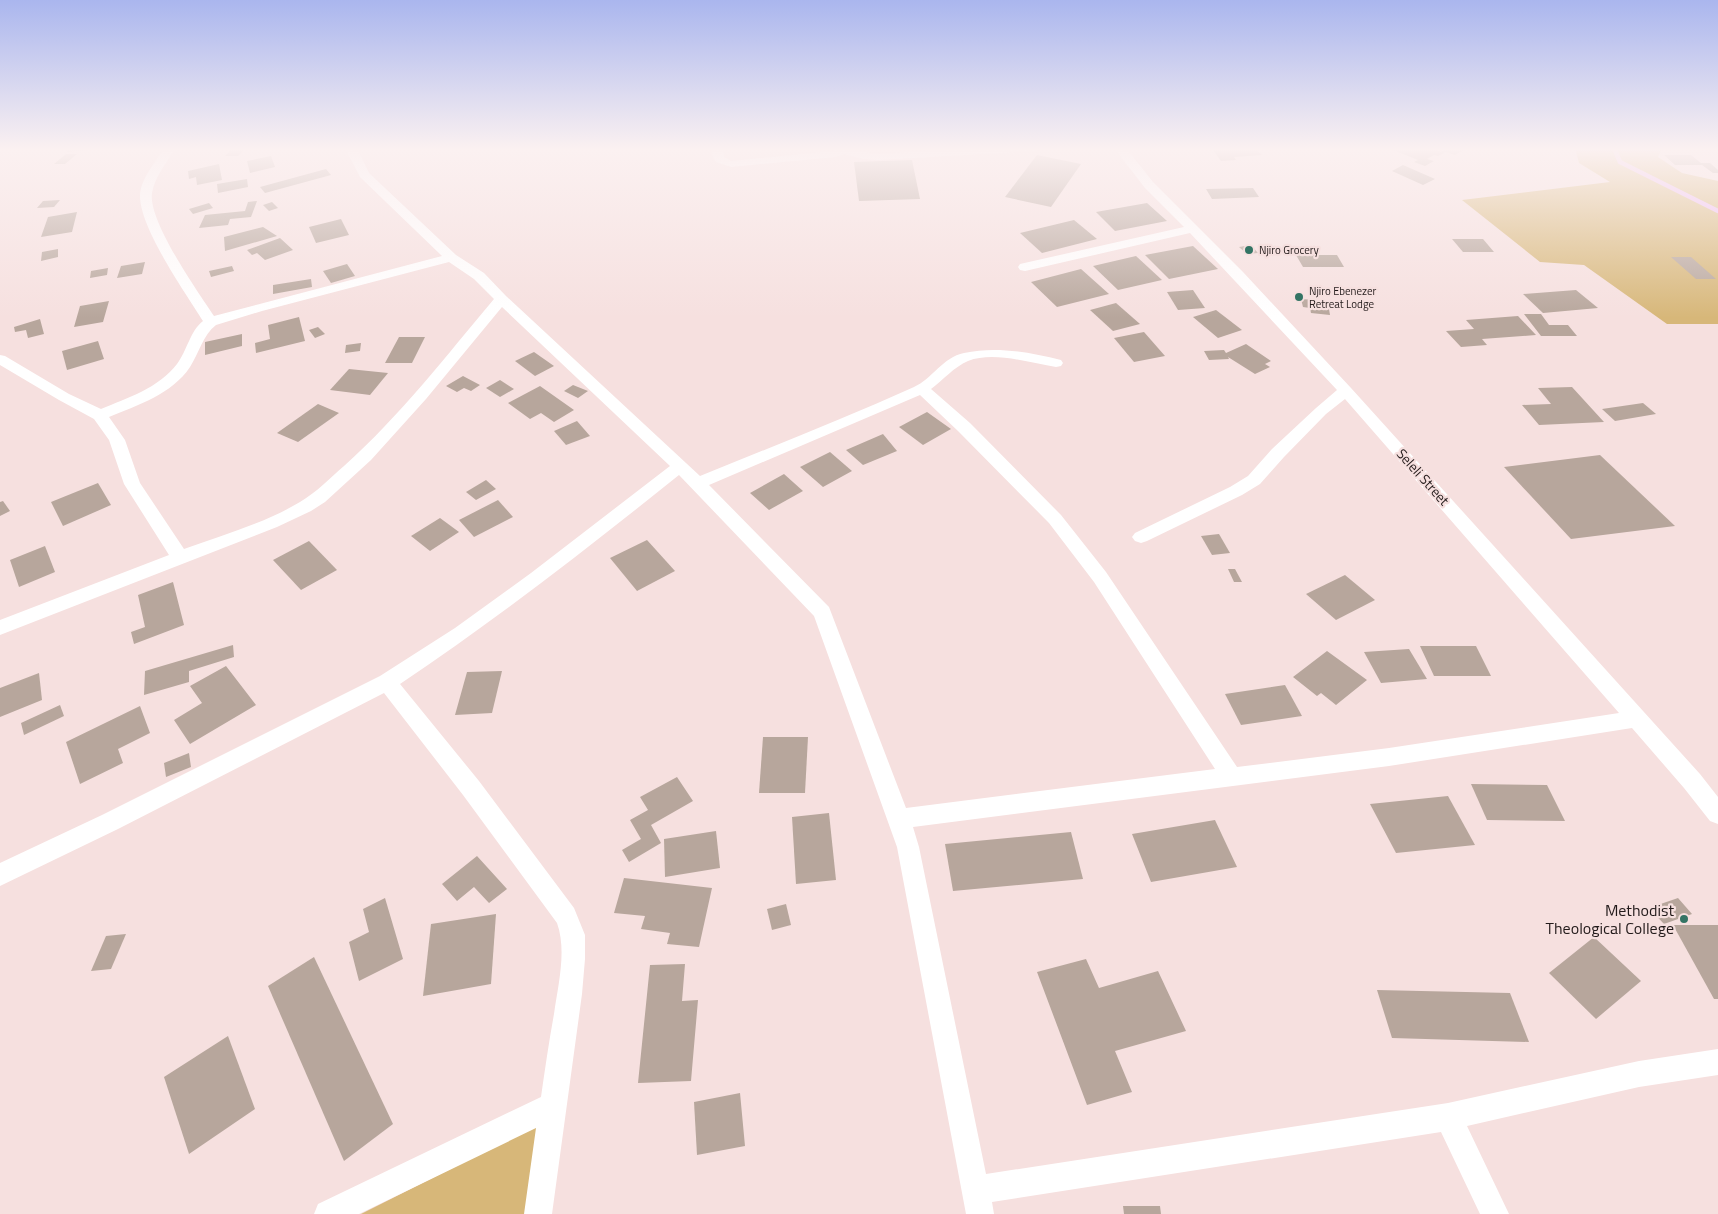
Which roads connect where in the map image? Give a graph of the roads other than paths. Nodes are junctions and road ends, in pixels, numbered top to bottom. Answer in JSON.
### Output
{"nodes":[{"id":1,"x":147,"y":205,"type":"edge"},
{"id":2,"x":395,"y":205,"type":"edge"},
{"id":3,"x":1168,"y":205,"type":"edge"},
{"id":4,"x":1192,"y":229,"type":"junction"},
{"id":5,"x":451,"y":258,"type":"junction"},
{"id":6,"x":1025,"y":267,"type":"dead end"},
{"id":7,"x":501,"y":299,"type":"junction"},
{"id":8,"x":210,"y":322,"type":"junction"},
{"id":9,"x":0,"y":359,"type":"edge"},
{"id":10,"x":1056,"y":363,"type":"dead end"},
{"id":11,"x":922,"y":389,"type":"junction"},
{"id":12,"x":1346,"y":391,"type":"junction"},
{"id":13,"x":100,"y":415,"type":"junction"},
{"id":14,"x":680,"y":466,"type":"junction"},
{"id":15,"x":697,"y":484,"type":"junction"},
{"id":16,"x":1141,"y":537,"type":"dead end"},
{"id":17,"x":180,"y":557,"type":"junction"},
{"id":18,"x":0,"y":628,"type":"edge"},
{"id":19,"x":387,"y":682,"type":"junction"},
{"id":20,"x":1637,"y":719,"type":"junction"},
{"id":21,"x":1231,"y":776,"type":"junction"},
{"id":22,"x":1718,"y":814,"type":"edge"},
{"id":23,"x":899,"y":819,"type":"junction"},
{"id":24,"x":0,"y":875,"type":"edge"},
{"id":25,"x":1718,"y":1062,"type":"edge"},
{"id":26,"x":552,"y":1106,"type":"junction"},
{"id":27,"x":1448,"y":1117,"type":"junction"},
{"id":28,"x":978,"y":1202,"type":"edge"},
{"id":29,"x":328,"y":1214,"type":"edge"},
{"id":30,"x":538,"y":1214,"type":"edge"},
{"id":31,"x":1495,"y":1214,"type":"edge"}],
"edges":[{"from":1,"to":8,"type":"street"},
{"from":2,"to":5,"type":"street"},
{"from":3,"to":4,"type":"street","name":"Seleli Street"},
{"from":4,"to":6,"type":"street"},
{"from":4,"to":12,"type":"street","name":"Seleli Street"},
{"from":5,"to":7,"type":"street"},
{"from":5,"to":8,"type":"street"},
{"from":7,"to":14,"type":"street"},
{"from":7,"to":17,"type":"street"},
{"from":8,"to":13,"type":"street"},
{"from":9,"to":13,"type":"street"},
{"from":10,"to":11,"type":"street"},
{"from":11,"to":15,"type":"street"},
{"from":11,"to":21,"type":"street"},
{"from":12,"to":16,"type":"street"},
{"from":12,"to":20,"type":"street","name":"Seleli Street"},
{"from":13,"to":17,"type":"street"},
{"from":14,"to":15,"type":"street"},
{"from":14,"to":19,"type":"street"},
{"from":15,"to":23,"type":"street"},
{"from":17,"to":18,"type":"street"},
{"from":19,"to":24,"type":"street"},
{"from":19,"to":26,"type":"street"},
{"from":20,"to":21,"type":"street"},
{"from":20,"to":22,"type":"street","name":"Seleli Street"},
{"from":21,"to":23,"type":"street"},
{"from":23,"to":28,"type":"street"},
{"from":25,"to":27,"type":"street"},
{"from":26,"to":29,"type":"street"},
{"from":26,"to":30,"type":"street"},
{"from":27,"to":28,"type":"street"},
{"from":27,"to":31,"type":"street"}]}
